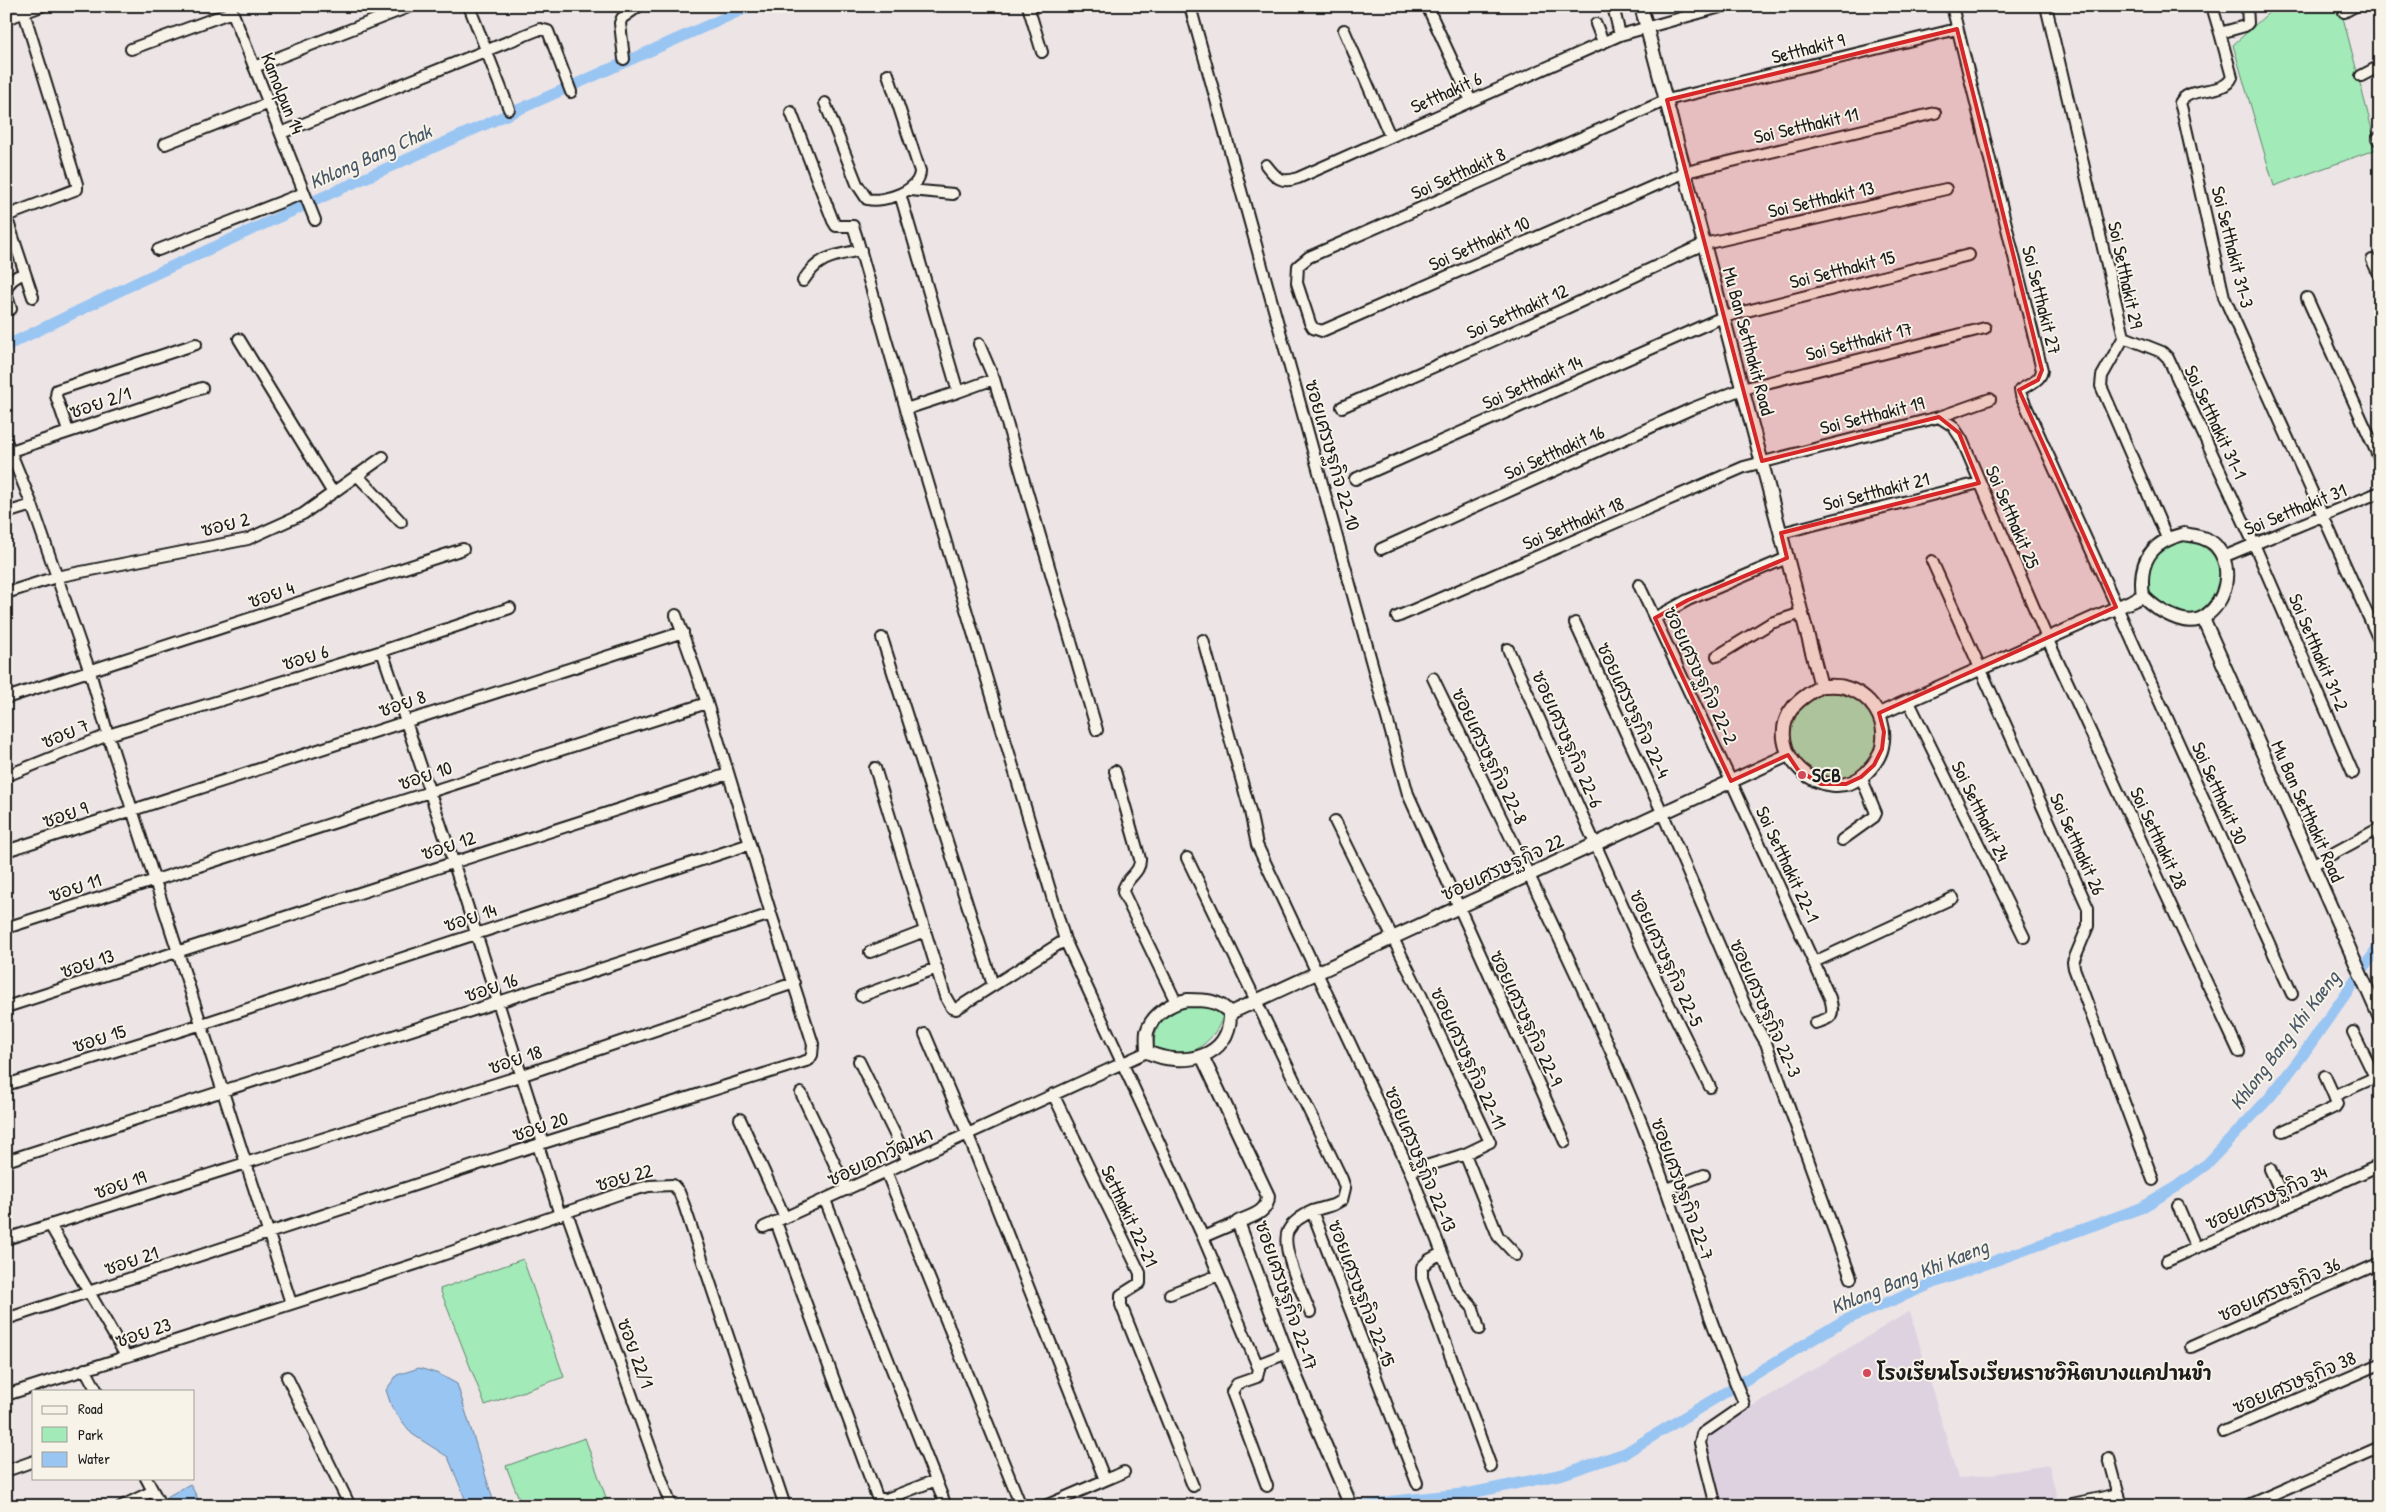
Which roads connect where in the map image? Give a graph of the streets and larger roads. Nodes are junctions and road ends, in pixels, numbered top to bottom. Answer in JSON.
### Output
{"nodes":[{"id":1,"x":42,"y":6,"type":"edge"},
{"id":2,"x":411,"y":6,"type":"edge"},
{"id":3,"x":469,"y":6,"type":"edge"},
{"id":4,"x":638,"y":6,"type":"edge"},
{"id":5,"x":1028,"y":6,"type":"edge"},
{"id":6,"x":1190,"y":6,"type":"edge"},
{"id":7,"x":1427,"y":6,"type":"edge"},
{"id":8,"x":1613,"y":6,"type":"edge"},
{"id":9,"x":1641,"y":6,"type":"edge"},
{"id":10,"x":1724,"y":6,"type":"edge"},
{"id":11,"x":1952,"y":6,"type":"edge"},
{"id":12,"x":2046,"y":6,"type":"edge"},
{"id":13,"x":2212,"y":6,"type":"edge"},
{"id":14,"x":2247,"y":6,"type":"edge"},
{"id":15,"x":2355,"y":6,"type":"edge"},
{"id":16,"x":231,"y":9,"type":"edge"},
{"id":17,"x":23,"y":10,"type":"edge"},
{"id":18,"x":2344,"y":12,"type":"dead end"},
{"id":19,"x":6,"y":19,"type":"edge"},
{"id":20,"x":1596,"y":24,"type":"dead end"},
{"id":21,"x":1646,"y":26,"type":"junction"},
{"id":22,"x":1957,"y":29,"type":"junction"},
{"id":23,"x":1344,"y":30,"type":"dead end"},
{"id":24,"x":2220,"y":33,"type":"junction"},
{"id":25,"x":1620,"y":35,"type":"junction"},
{"id":26,"x":1603,"y":42,"type":"junction"},
{"id":27,"x":130,"y":49,"type":"dead end"},
{"id":28,"x":488,"y":50,"type":"junction"},
{"id":29,"x":1042,"y":52,"type":"dead end"},
{"id":30,"x":624,"y":59,"type":"dead end"},
{"id":31,"x":2380,"y":66,"type":"edge"},
{"id":32,"x":254,"y":67,"type":"junction"},
{"id":33,"x":888,"y":74,"type":"dead end"},
{"id":34,"x":2361,"y":76,"type":"dead end"},
{"id":35,"x":571,"y":92,"type":"dead end"},
{"id":36,"x":1667,"y":100,"type":"junction"},
{"id":37,"x":1470,"y":101,"type":"junction"},
{"id":38,"x":825,"y":103,"type":"dead end"},
{"id":39,"x":267,"y":104,"type":"junction"},
{"id":40,"x":509,"y":109,"type":"dead end"},
{"id":41,"x":792,"y":112,"type":"dead end"},
{"id":42,"x":1935,"y":113,"type":"dead end"},
{"id":43,"x":280,"y":133,"type":"junction"},
{"id":44,"x":1390,"y":136,"type":"junction"},
{"id":45,"x":165,"y":144,"type":"dead end"},
{"id":46,"x":1266,"y":165,"type":"dead end"},
{"id":47,"x":1686,"y":172,"type":"junction"},
{"id":48,"x":1946,"y":189,"type":"dead end"},
{"id":49,"x":905,"y":192,"type":"junction"},
{"id":50,"x":304,"y":193,"type":"junction"},
{"id":51,"x":953,"y":194,"type":"dead end"},
{"id":52,"x":6,"y":216,"type":"edge"},
{"id":53,"x":315,"y":220,"type":"dead end"},
{"id":54,"x":1704,"y":244,"type":"junction"},
{"id":55,"x":158,"y":250,"type":"dead end"},
{"id":56,"x":861,"y":250,"type":"junction"},
{"id":57,"x":1969,"y":256,"type":"dead end"},
{"id":58,"x":2372,"y":260,"type":"dead end"},
{"id":59,"x":25,"y":273,"type":"junction"},
{"id":60,"x":2380,"y":277,"type":"edge"},
{"id":61,"x":803,"y":281,"type":"dead end"},
{"id":62,"x":6,"y":292,"type":"edge"},
{"id":63,"x":33,"y":297,"type":"dead end"},
{"id":64,"x":2307,"y":298,"type":"dead end"},
{"id":65,"x":1303,"y":301,"type":"joint"},
{"id":66,"x":11,"y":308,"type":"dead end"},
{"id":67,"x":1723,"y":317,"type":"junction"},
{"id":68,"x":1985,"y":328,"type":"dead end"},
{"id":69,"x":2124,"y":337,"type":"junction"},
{"id":70,"x":238,"y":339,"type":"dead end"},
{"id":71,"x":196,"y":344,"type":"dead end"},
{"id":72,"x":979,"y":344,"type":"dead end"},
{"id":73,"x":994,"y":379,"type":"junction"},
{"id":74,"x":202,"y":388,"type":"dead end"},
{"id":75,"x":1742,"y":389,"type":"junction"},
{"id":76,"x":958,"y":392,"type":"junction"},
{"id":77,"x":1990,"y":399,"type":"dead end"},
{"id":78,"x":1342,"y":406,"type":"dead end"},
{"id":79,"x":906,"y":409,"type":"junction"},
{"id":80,"x":1939,"y":416,"type":"junction"},
{"id":81,"x":68,"y":431,"type":"junction"},
{"id":82,"x":6,"y":441,"type":"edge"},
{"id":83,"x":10,"y":451,"type":"junction"},
{"id":84,"x":383,"y":457,"type":"dead end"},
{"id":85,"x":2380,"y":460,"type":"edge"},
{"id":86,"x":1762,"y":461,"type":"junction"},
{"id":87,"x":357,"y":475,"type":"junction"},
{"id":88,"x":1355,"y":479,"type":"dead end"},
{"id":89,"x":1979,"y":483,"type":"junction"},
{"id":90,"x":2380,"y":492,"type":"edge"},
{"id":91,"x":333,"y":493,"type":"junction"},
{"id":92,"x":32,"y":505,"type":"junction"},
{"id":93,"x":6,"y":514,"type":"edge"},
{"id":94,"x":2322,"y":518,"type":"junction"},
{"id":95,"x":401,"y":522,"type":"dead end"},
{"id":96,"x":1781,"y":534,"type":"junction"},
{"id":97,"x":2167,"y":538,"type":"junction"},
{"id":98,"x":2254,"y":544,"type":"junction"},
{"id":99,"x":463,"y":549,"type":"dead end"},
{"id":100,"x":1381,"y":549,"type":"dead end"},
{"id":101,"x":2223,"y":557,"type":"junction"},
{"id":102,"x":1787,"y":558,"type":"junction"},
{"id":103,"x":1932,"y":561,"type":"dead end"},
{"id":104,"x":56,"y":577,"type":"junction"},
{"id":105,"x":1639,"y":585,"type":"dead end"},
{"id":106,"x":6,"y":593,"type":"edge"},
{"id":107,"x":2143,"y":596,"type":"junction"},
{"id":108,"x":2116,"y":607,"type":"junction"},
{"id":109,"x":510,"y":608,"type":"dead end"},
{"id":110,"x":1802,"y":613,"type":"junction"},
{"id":111,"x":676,"y":615,"type":"dead end"},
{"id":112,"x":1398,"y":618,"type":"dead end"},
{"id":113,"x":1655,"y":618,"type":"junction"},
{"id":114,"x":2203,"y":618,"type":"junction"},
{"id":115,"x":1575,"y":623,"type":"dead end"},
{"id":116,"x":683,"y":632,"type":"junction"},
{"id":117,"x":882,"y":638,"type":"dead end"},
{"id":118,"x":2047,"y":638,"type":"junction"},
{"id":119,"x":1203,"y":640,"type":"dead end"},
{"id":120,"x":2380,"y":642,"type":"edge"},
{"id":121,"x":1508,"y":649,"type":"dead end"},
{"id":122,"x":382,"y":651,"type":"junction"},
{"id":123,"x":1717,"y":656,"type":"dead end"},
{"id":124,"x":1979,"y":668,"type":"junction"},
{"id":125,"x":90,"y":672,"type":"junction"},
{"id":126,"x":1433,"y":678,"type":"dead end"},
{"id":127,"x":1821,"y":686,"type":"junction"},
{"id":128,"x":6,"y":698,"type":"edge"},
{"id":129,"x":1908,"y":700,"type":"junction"},
{"id":130,"x":707,"y":703,"type":"junction"},
{"id":131,"x":1879,"y":714,"type":"junction"},
{"id":132,"x":404,"y":721,"type":"junction"},
{"id":133,"x":1097,"y":730,"type":"dead end"},
{"id":134,"x":108,"y":735,"type":"junction"},
{"id":135,"x":1788,"y":755,"type":"junction"},
{"id":136,"x":875,"y":768,"type":"dead end"},
{"id":137,"x":1115,"y":771,"type":"dead end"},
{"id":138,"x":2352,"y":773,"type":"dead end"},
{"id":139,"x":728,"y":774,"type":"junction"},
{"id":140,"x":6,"y":776,"type":"edge"},
{"id":141,"x":1861,"y":777,"type":"junction"},
{"id":142,"x":1731,"y":781,"type":"junction"},
{"id":143,"x":429,"y":792,"type":"junction"},
{"id":144,"x":133,"y":811,"type":"junction"},
{"id":145,"x":1662,"y":812,"type":"junction"},
{"id":146,"x":1335,"y":821,"type":"dead end"},
{"id":147,"x":2380,"y":828,"type":"edge"},
{"id":148,"x":1842,"y":840,"type":"dead end"},
{"id":149,"x":750,"y":844,"type":"junction"},
{"id":150,"x":1596,"y":844,"type":"junction"},
{"id":151,"x":6,"y":851,"type":"edge"},
{"id":152,"x":1187,"y":858,"type":"dead end"},
{"id":153,"x":453,"y":861,"type":"junction"},
{"id":154,"x":2312,"y":865,"type":"junction"},
{"id":155,"x":1529,"y":876,"type":"junction"},
{"id":156,"x":155,"y":880,"type":"junction"},
{"id":157,"x":1953,"y":898,"type":"dead end"},
{"id":158,"x":1458,"y":908,"type":"junction"},
{"id":159,"x":770,"y":914,"type":"junction"},
{"id":160,"x":6,"y":928,"type":"edge"},
{"id":161,"x":925,"y":931,"type":"junction"},
{"id":162,"x":474,"y":934,"type":"junction"},
{"id":163,"x":2024,"y":937,"type":"dead end"},
{"id":164,"x":1392,"y":938,"type":"junction"},
{"id":165,"x":1065,"y":940,"type":"junction"},
{"id":166,"x":179,"y":952,"type":"junction"},
{"id":167,"x":870,"y":952,"type":"dead end"},
{"id":168,"x":1814,"y":962,"type":"junction"},
{"id":169,"x":936,"y":968,"type":"junction"},
{"id":170,"x":1318,"y":973,"type":"junction"},
{"id":171,"x":794,"y":983,"type":"junction"},
{"id":172,"x":993,"y":984,"type":"junction"},
{"id":173,"x":2292,"y":994,"type":"dead end"},
{"id":174,"x":861,"y":996,"type":"dead end"},
{"id":175,"x":1256,"y":1001,"type":"junction"},
{"id":176,"x":1176,"y":1002,"type":"junction"},
{"id":177,"x":497,"y":1004,"type":"junction"},
{"id":178,"x":6,"y":1007,"type":"edge"},
{"id":179,"x":1230,"y":1012,"type":"junction"},
{"id":180,"x":2380,"y":1018,"type":"edge"},
{"id":181,"x":1816,"y":1023,"type":"dead end"},
{"id":182,"x":202,"y":1024,"type":"junction"},
{"id":183,"x":2353,"y":1032,"type":"dead end"},
{"id":184,"x":925,"y":1034,"type":"dead end"},
{"id":185,"x":1147,"y":1052,"type":"junction"},
{"id":186,"x":2239,"y":1052,"type":"dead end"},
{"id":187,"x":1202,"y":1056,"type":"junction"},
{"id":188,"x":858,"y":1061,"type":"dead end"},
{"id":189,"x":1123,"y":1062,"type":"junction"},
{"id":190,"x":520,"y":1076,"type":"junction"},
{"id":191,"x":2324,"y":1076,"type":"dead end"},
{"id":192,"x":2377,"y":1076,"type":"edge"},
{"id":193,"x":6,"y":1085,"type":"edge"},
{"id":194,"x":1710,"y":1086,"type":"dead end"},
{"id":195,"x":222,"y":1092,"type":"junction"},
{"id":196,"x":801,"y":1093,"type":"dead end"},
{"id":197,"x":1053,"y":1094,"type":"junction"},
{"id":198,"x":2334,"y":1096,"type":"junction"},
{"id":199,"x":740,"y":1119,"type":"dead end"},
{"id":200,"x":2283,"y":1131,"type":"dead end"},
{"id":201,"x":968,"y":1135,"type":"junction"},
{"id":202,"x":1565,"y":1142,"type":"dead end"},
{"id":203,"x":541,"y":1144,"type":"junction"},
{"id":204,"x":1465,"y":1154,"type":"junction"},
{"id":205,"x":6,"y":1161,"type":"edge"},
{"id":206,"x":908,"y":1161,"type":"junction"},
{"id":207,"x":244,"y":1163,"type":"junction"},
{"id":208,"x":2380,"y":1165,"type":"edge"},
{"id":209,"x":2270,"y":1169,"type":"dead end"},
{"id":210,"x":886,"y":1171,"type":"junction"},
{"id":211,"x":1410,"y":1172,"type":"junction"},
{"id":212,"x":1704,"y":1175,"type":"dead end"},
{"id":213,"x":2153,"y":1180,"type":"dead end"},
{"id":214,"x":1667,"y":1189,"type":"junction"},
{"id":215,"x":847,"y":1190,"type":"junction"},
{"id":216,"x":825,"y":1200,"type":"junction"},
{"id":217,"x":2178,"y":1206,"type":"dead end"},
{"id":218,"x":2287,"y":1206,"type":"junction"},
{"id":219,"x":1312,"y":1211,"type":"junction"},
{"id":220,"x":564,"y":1214,"type":"junction"},
{"id":221,"x":781,"y":1220,"type":"junction"},
{"id":222,"x":1238,"y":1222,"type":"junction"},
{"id":223,"x":50,"y":1225,"type":"junction"},
{"id":224,"x":764,"y":1227,"type":"dead end"},
{"id":225,"x":267,"y":1234,"type":"junction"},
{"id":226,"x":1203,"y":1237,"type":"junction"},
{"id":227,"x":6,"y":1239,"type":"edge"},
{"id":228,"x":2196,"y":1248,"type":"junction"},
{"id":229,"x":1442,"y":1253,"type":"junction"},
{"id":230,"x":1516,"y":1255,"type":"dead end"},
{"id":231,"x":2167,"y":1260,"type":"dead end"},
{"id":232,"x":2380,"y":1263,"type":"edge"},
{"id":233,"x":1219,"y":1275,"type":"junction"},
{"id":234,"x":1851,"y":1278,"type":"dead end"},
{"id":235,"x":90,"y":1292,"type":"junction"},
{"id":236,"x":1170,"y":1294,"type":"dead end"},
{"id":237,"x":291,"y":1303,"type":"junction"},
{"id":238,"x":1310,"y":1312,"type":"dead end"},
{"id":239,"x":6,"y":1318,"type":"edge"},
{"id":240,"x":1479,"y":1329,"type":"dead end"},
{"id":241,"x":2192,"y":1347,"type":"dead end"},
{"id":242,"x":1288,"y":1354,"type":"junction"},
{"id":243,"x":126,"y":1356,"type":"junction"},
{"id":244,"x":2380,"y":1364,"type":"edge"},
{"id":245,"x":1257,"y":1365,"type":"junction"},
{"id":246,"x":85,"y":1369,"type":"junction"},
{"id":247,"x":287,"y":1377,"type":"dead end"},
{"id":248,"x":96,"y":1390,"type":"edge"},
{"id":249,"x":6,"y":1395,"type":"edge"},
{"id":250,"x":2223,"y":1432,"type":"dead end"},
{"id":251,"x":2380,"y":1447,"type":"edge"},
{"id":252,"x":2109,"y":1458,"type":"dead end"},
{"id":253,"x":32,"y":1462,"type":"edge"},
{"id":254,"x":1491,"y":1467,"type":"dead end"},
{"id":255,"x":6,"y":1471,"type":"edge"},
{"id":256,"x":1124,"y":1472,"type":"dead end"},
{"id":257,"x":147,"y":1480,"type":"edge"},
{"id":258,"x":936,"y":1480,"type":"junction"},
{"id":259,"x":1105,"y":1480,"type":"junction"},
{"id":260,"x":1417,"y":1483,"type":"dead end"},
{"id":261,"x":1193,"y":1486,"type":"dead end"},
{"id":262,"x":1267,"y":1486,"type":"dead end"},
{"id":263,"x":153,"y":1491,"type":"junction"},
{"id":264,"x":2120,"y":1494,"type":"junction"},
{"id":265,"x":2072,"y":1504,"type":"dead end"},
{"id":266,"x":122,"y":1506,"type":"edge"},
{"id":267,"x":161,"y":1506,"type":"edge"},
{"id":268,"x":350,"y":1506,"type":"edge"},
{"id":269,"x":671,"y":1506,"type":"edge"},
{"id":270,"x":785,"y":1506,"type":"edge"},
{"id":271,"x":946,"y":1506,"type":"edge"},
{"id":272,"x":1021,"y":1506,"type":"edge"},
{"id":273,"x":1045,"y":1506,"type":"edge"},
{"id":274,"x":1351,"y":1506,"type":"edge"},
{"id":275,"x":1716,"y":1506,"type":"edge"},
{"id":276,"x":2122,"y":1506,"type":"edge"},
{"id":277,"x":2246,"y":1506,"type":"edge"}],
"edges":[{"from":1,"to":17,"type":"street"},
{"from":2,"to":32,"type":"street"},
{"from":3,"to":28,"type":"street"},
{"from":4,"to":30,"type":"street"},
{"from":5,"to":29,"type":"street"},
{"from":6,"to":158,"type":"street","name":"ซอยเศรษฐกิจ 22-10"},
{"from":7,"to":37,"type":"street"},
{"from":8,"to":25,"type":"street"},
{"from":9,"to":21,"type":"street","name":"Mu Ban Setthakit Road"},
{"from":10,"to":21,"type":"street","name":"Setthakit 6"},
{"from":11,"to":22,"type":"street","name":"Soi Setthakit 27"},
{"from":12,"to":69,"type":"street","name":"Soi Setthakit 29"},
{"from":13,"to":24,"type":"street","name":"Soi Setthakit 31-3"},
{"from":14,"to":24,"type":"street"},
{"from":15,"to":18,"type":"street"},
{"from":16,"to":27,"type":"street"},
{"from":16,"to":32,"type":"street","name":"Kamolpun 14"},
{"from":17,"to":19,"type":"street"},
{"from":17,"to":52,"type":"street"},
{"from":20,"to":26,"type":"street"},
{"from":21,"to":25,"type":"street","name":"Setthakit 6"},
{"from":21,"to":36,"type":"street","name":"Mu Ban Setthakit Road"},
{"from":22,"to":36,"type":"street","name":"Setthakit 9"},
{"from":22,"to":108,"type":"street","name":"Soi Setthakit 27"},
{"from":23,"to":44,"type":"street"},
{"from":24,"to":94,"type":"street","name":"Soi Setthakit 31-3"},
{"from":25,"to":26,"type":"street","name":"Setthakit 6"},
{"from":26,"to":37,"type":"street","name":"Setthakit 6"},
{"from":28,"to":35,"type":"street"},
{"from":28,"to":40,"type":"street"},
{"from":28,"to":43,"type":"street"},
{"from":31,"to":34,"type":"street"},
{"from":32,"to":39,"type":"street","name":"Kamolpun 14"},
{"from":33,"to":49,"type":"street"},
{"from":36,"to":47,"type":"street","name":"Mu Ban Setthakit Road"},
{"from":36,"to":65,"type":"street","name":"Soi Setthakit 8"},
{"from":37,"to":44,"type":"street","name":"Setthakit 6"},
{"from":38,"to":49,"type":"street"},
{"from":39,"to":43,"type":"street","name":"Kamolpun 14"},
{"from":39,"to":45,"type":"street"},
{"from":41,"to":56,"type":"street"},
{"from":42,"to":47,"type":"street","name":"Soi Setthakit 11"},
{"from":43,"to":50,"type":"street","name":"Kamolpun 14"},
{"from":44,"to":46,"type":"street","name":"Setthakit 6"},
{"from":47,"to":54,"type":"street","name":"Mu Ban Setthakit Road"},
{"from":47,"to":65,"type":"street","name":"Soi Setthakit 10"},
{"from":48,"to":54,"type":"street","name":"Soi Setthakit 13"},
{"from":49,"to":51,"type":"street"},
{"from":49,"to":76,"type":"street"},
{"from":50,"to":53,"type":"street","name":"Kamolpun 14"},
{"from":50,"to":55,"type":"street"},
{"from":52,"to":59,"type":"street"},
{"from":54,"to":67,"type":"street","name":"Mu Ban Setthakit Road"},
{"from":54,"to":78,"type":"street","name":"Soi Setthakit 12"},
{"from":56,"to":61,"type":"street"},
{"from":56,"to":79,"type":"street"},
{"from":57,"to":67,"type":"street","name":"Soi Setthakit 15"},
{"from":58,"to":60,"type":"street"},
{"from":59,"to":62,"type":"street"},
{"from":59,"to":63,"type":"street"},
{"from":62,"to":66,"type":"street"},
{"from":64,"to":85,"type":"street"},
{"from":67,"to":75,"type":"street","name":"Mu Ban Setthakit Road"},
{"from":67,"to":88,"type":"street","name":"Soi Setthakit 14"},
{"from":68,"to":75,"type":"street","name":"Soi Setthakit 17"},
{"from":69,"to":97,"type":"street","name":"Soi Setthakit 29"},
{"from":69,"to":98,"type":"street","name":"Soi Setthakit 31-1"},
{"from":70,"to":91,"type":"street"},
{"from":71,"to":81,"type":"street"},
{"from":72,"to":73,"type":"street"},
{"from":73,"to":76,"type":"street"},
{"from":73,"to":133,"type":"street"},
{"from":74,"to":81,"type":"street","name":"ซอย 2/1"},
{"from":75,"to":86,"type":"street","name":"Mu Ban Setthakit Road"},
{"from":75,"to":100,"type":"street","name":"Soi Setthakit 16"},
{"from":76,"to":79,"type":"street"},
{"from":77,"to":80,"type":"street","name":"Soi Setthakit 19"},
{"from":79,"to":165,"type":"street"},
{"from":80,"to":86,"type":"street","name":"Soi Setthakit 19"},
{"from":80,"to":89,"type":"street","name":"Soi Setthakit 25"},
{"from":81,"to":83,"type":"street","name":"ซอย 2/1"},
{"from":82,"to":83,"type":"street"},
{"from":83,"to":92,"type":"street"},
{"from":84,"to":87,"type":"street","name":"ซอย 2"},
{"from":86,"to":96,"type":"street","name":"Mu Ban Setthakit Road"},
{"from":86,"to":112,"type":"street","name":"Soi Setthakit 18"},
{"from":87,"to":91,"type":"street","name":"ซอย 2"},
{"from":87,"to":95,"type":"street"},
{"from":89,"to":96,"type":"street","name":"Soi Setthakit 21"},
{"from":89,"to":118,"type":"street","name":"Soi Setthakit 25"},
{"from":90,"to":94,"type":"street","name":"Soi Setthakit 31"},
{"from":91,"to":104,"type":"street","name":"ซอย 2"},
{"from":92,"to":93,"type":"street"},
{"from":92,"to":104,"type":"street"},
{"from":94,"to":98,"type":"street","name":"Soi Setthakit 31"},
{"from":94,"to":120,"type":"street"},
{"from":96,"to":102,"type":"street","name":"Mu Ban Setthakit Road"},
{"from":97,"to":101,"type":"street"},
{"from":97,"to":107,"type":"street"},
{"from":98,"to":101,"type":"street","name":"Soi Setthakit 31"},
{"from":98,"to":138,"type":"street","name":"Soi Setthakit 31-2"},
{"from":99,"to":125,"type":"street","name":"ซอย 4"},
{"from":101,"to":114,"type":"street"},
{"from":102,"to":110,"type":"street","name":"Mu Ban Setthakit Road"},
{"from":102,"to":113,"type":"street"},
{"from":103,"to":124,"type":"street","name":"Soi Setthakit 26"},
{"from":104,"to":106,"type":"street","name":"ซอย 2"},
{"from":104,"to":125,"type":"street"},
{"from":105,"to":113,"type":"street","name":"ซอยเศรษฐกิจ 22-2"},
{"from":107,"to":108,"type":"street"},
{"from":107,"to":114,"type":"street"},
{"from":108,"to":118,"type":"street"},
{"from":108,"to":173,"type":"street","name":"Soi Setthakit 30"},
{"from":109,"to":122,"type":"street","name":"ซอย 6"},
{"from":110,"to":123,"type":"street"},
{"from":110,"to":127,"type":"street","name":"Mu Ban Setthakit Road"},
{"from":111,"to":116,"type":"street"},
{"from":113,"to":142,"type":"street","name":"ซอยเศรษฐกิจ 22-2"},
{"from":114,"to":154,"type":"street","name":"Mu Ban Setthakit Road"},
{"from":115,"to":145,"type":"street","name":"ซอยเศรษฐกิจ 22-4"},
{"from":116,"to":130,"type":"street"},
{"from":116,"to":132,"type":"street","name":"ซอย 8"},
{"from":117,"to":172,"type":"street"},
{"from":118,"to":124,"type":"street"},
{"from":118,"to":186,"type":"street","name":"Soi Setthakit 28"},
{"from":119,"to":170,"type":"street","name":"ซอยเศรษฐกิจ 22-13"},
{"from":121,"to":150,"type":"street","name":"ซอยเศรษฐกิจ 22-6"},
{"from":122,"to":132,"type":"street","name":"ซอย 22/1"},
{"from":122,"to":134,"type":"street","name":"ซอย 6"},
{"from":124,"to":129,"type":"street"},
{"from":124,"to":213,"type":"street","name":"Soi Setthakit 26"},
{"from":125,"to":128,"type":"street","name":"ซอย 4"},
{"from":125,"to":134,"type":"street"},
{"from":126,"to":155,"type":"street","name":"ซอยเศรษฐกิจ 22-8"},
{"from":127,"to":131,"type":"street"},
{"from":127,"to":135,"type":"street"},
{"from":129,"to":131,"type":"street"},
{"from":129,"to":163,"type":"street","name":"Soi Setthakit 24"},
{"from":130,"to":139,"type":"street"},
{"from":130,"to":143,"type":"street","name":"ซอย 10"},
{"from":131,"to":141,"type":"street"},
{"from":132,"to":143,"type":"street","name":"ซอย 22/1"},
{"from":132,"to":144,"type":"street","name":"ซอย 8"},
{"from":134,"to":140,"type":"street","name":"ซอย 7"},
{"from":134,"to":144,"type":"street"},
{"from":135,"to":141,"type":"street"},
{"from":135,"to":142,"type":"street","name":"ซอยเศรษฐกิจ 22"},
{"from":136,"to":161,"type":"street"},
{"from":137,"to":176,"type":"street"},
{"from":139,"to":149,"type":"street"},
{"from":139,"to":153,"type":"street","name":"ซอย 12"},
{"from":141,"to":148,"type":"street"},
{"from":142,"to":145,"type":"street","name":"ซอยเศรษฐกิจ 22"},
{"from":142,"to":168,"type":"street","name":"Soi Setthakit 22-1"},
{"from":143,"to":153,"type":"street","name":"ซอย 22/1"},
{"from":143,"to":156,"type":"street","name":"ซอย 10"},
{"from":144,"to":151,"type":"street","name":"ซอย 9"},
{"from":144,"to":156,"type":"street"},
{"from":145,"to":150,"type":"street","name":"ซอยเศรษฐกิจ 22"},
{"from":145,"to":234,"type":"street","name":"ซอยเศรษฐกิจ 22-3"},
{"from":146,"to":164,"type":"street"},
{"from":147,"to":154,"type":"street"},
{"from":149,"to":159,"type":"street"},
{"from":149,"to":162,"type":"street","name":"ซอย 14"},
{"from":150,"to":155,"type":"street","name":"ซอยเศรษฐกิจ 22"},
{"from":150,"to":194,"type":"street","name":"ซอยเศรษฐกิจ 22-5"},
{"from":152,"to":175,"type":"street"},
{"from":153,"to":162,"type":"street","name":"ซอย 22/1"},
{"from":153,"to":166,"type":"street","name":"ซอย 12"},
{"from":154,"to":180,"type":"street","name":"Mu Ban Setthakit Road"},
{"from":155,"to":158,"type":"street","name":"ซอยเศรษฐกิจ 22"},
{"from":155,"to":214,"type":"street","name":"ซอยเศรษฐกิจ 22-7"},
{"from":156,"to":160,"type":"street","name":"ซอย 11"},
{"from":156,"to":166,"type":"street"},
{"from":157,"to":168,"type":"street"},
{"from":158,"to":164,"type":"street","name":"ซอยเศรษฐกิจ 22"},
{"from":158,"to":202,"type":"street","name":"ซอยเศรษฐกิจ 22-9"},
{"from":159,"to":171,"type":"street"},
{"from":159,"to":177,"type":"street","name":"ซอย 16"},
{"from":161,"to":167,"type":"street"},
{"from":161,"to":169,"type":"street"},
{"from":162,"to":177,"type":"street","name":"ซอย 22/1"},
{"from":162,"to":182,"type":"street","name":"ซอย 14"},
{"from":164,"to":170,"type":"street","name":"ซอยเศรษฐกิจ 22"},
{"from":164,"to":204,"type":"street","name":"ซอยเศรษฐกิจ 22-11"},
{"from":165,"to":172,"type":"street"},
{"from":165,"to":189,"type":"street"},
{"from":166,"to":178,"type":"street","name":"ซอย 13"},
{"from":166,"to":182,"type":"street"},
{"from":168,"to":181,"type":"street","name":"Soi Setthakit 22-1"},
{"from":169,"to":172,"type":"street"},
{"from":169,"to":174,"type":"street"},
{"from":170,"to":175,"type":"street","name":"ซอยเศรษฐกิจ 22"},
{"from":170,"to":211,"type":"street","name":"ซอยเศรษฐกิจ 22-13"},
{"from":171,"to":190,"type":"street","name":"ซอย 18"},
{"from":171,"to":203,"type":"street","name":"ซอย 20"},
{"from":175,"to":179,"type":"street","name":"ซอยเศรษฐกิจ 22"},
{"from":175,"to":219,"type":"street","name":"ซอยเศรษฐกิจ 22-15"},
{"from":176,"to":179,"type":"street"},
{"from":176,"to":185,"type":"street"},
{"from":177,"to":190,"type":"street","name":"ซอย 22/1"},
{"from":177,"to":195,"type":"street","name":"ซอย 16"},
{"from":179,"to":187,"type":"street"},
{"from":182,"to":193,"type":"street","name":"ซอย 15"},
{"from":182,"to":195,"type":"street"},
{"from":183,"to":192,"type":"street"},
{"from":184,"to":201,"type":"street"},
{"from":185,"to":187,"type":"street"},
{"from":185,"to":189,"type":"street"},
{"from":187,"to":222,"type":"street","name":"ซอยเศรษฐกิจ 22-17"},
{"from":188,"to":206,"type":"street"},
{"from":189,"to":197,"type":"street"},
{"from":189,"to":226,"type":"street"},
{"from":190,"to":203,"type":"street","name":"ซอย 22/1"},
{"from":190,"to":207,"type":"street","name":"ซอย 18"},
{"from":191,"to":198,"type":"street"},
{"from":192,"to":198,"type":"street"},
{"from":195,"to":205,"type":"street","name":"ซอย 16"},
{"from":195,"to":207,"type":"street"},
{"from":196,"to":215,"type":"street"},
{"from":197,"to":201,"type":"street","name":"ซอยเอกวัฒนา"},
{"from":197,"to":261,"type":"street","name":"Setthakit 22-21"},
{"from":198,"to":200,"type":"street"},
{"from":199,"to":221,"type":"street"},
{"from":201,"to":206,"type":"street","name":"ซอยเอกวัฒนา"},
{"from":201,"to":259,"type":"street"},
{"from":203,"to":220,"type":"street","name":"ซอย 22/1"},
{"from":203,"to":225,"type":"street","name":"ซอย 20"},
{"from":204,"to":211,"type":"street","name":"ซอยเศรษฐกิจ 22-11"},
{"from":204,"to":230,"type":"street"},
{"from":206,"to":210,"type":"street","name":"ซอยเอกวัฒนา"},
{"from":207,"to":223,"type":"street","name":"ซอย 19"},
{"from":207,"to":225,"type":"street"},
{"from":208,"to":218,"type":"street","name":"ซอยเศรษฐกิจ 34"},
{"from":209,"to":218,"type":"street"},
{"from":210,"to":215,"type":"street","name":"ซอยเอกวัฒนา"},
{"from":210,"to":272,"type":"street"},
{"from":211,"to":229,"type":"street","name":"ซอยเศรษฐกิจ 22-13"},
{"from":212,"to":214,"type":"street"},
{"from":214,"to":275,"type":"street","name":"ซอยเศรษฐกิจ 22-7"},
{"from":215,"to":216,"type":"street","name":"ซอยเอกวัฒนา"},
{"from":216,"to":221,"type":"street","name":"ซอยเอกวัฒนา"},
{"from":216,"to":258,"type":"street"},
{"from":217,"to":228,"type":"street"},
{"from":218,"to":228,"type":"street","name":"ซอยเศรษฐกิจ 34"},
{"from":219,"to":238,"type":"street"},
{"from":219,"to":260,"type":"street","name":"ซอยเศรษฐกิจ 22-15"},
{"from":220,"to":237,"type":"street","name":"ซอย 22"},
{"from":220,"to":269,"type":"street","name":"ซอย 22/1"},
{"from":220,"to":270,"type":"street","name":"ซอย 22"},
{"from":221,"to":224,"type":"street","name":"ซอยเอกวัฒนา"},
{"from":221,"to":258,"type":"street"},
{"from":222,"to":226,"type":"street"},
{"from":222,"to":242,"type":"street","name":"ซอยเศรษฐกิจ 22-17"},
{"from":223,"to":227,"type":"street","name":"ซอย 19"},
{"from":223,"to":235,"type":"street"},
{"from":225,"to":235,"type":"street","name":"ซอย 21"},
{"from":225,"to":237,"type":"street"},
{"from":226,"to":233,"type":"street"},
{"from":228,"to":231,"type":"street","name":"ซอยเศรษฐกิจ 34"},
{"from":229,"to":240,"type":"street"},
{"from":229,"to":254,"type":"street","name":"ซอยเศรษฐกิจ 22-13"},
{"from":232,"to":241,"type":"street","name":"ซอยเศรษฐกิจ 36"},
{"from":233,"to":236,"type":"street"},
{"from":233,"to":245,"type":"street"},
{"from":235,"to":239,"type":"street","name":"ซอย 21"},
{"from":235,"to":243,"type":"street"},
{"from":237,"to":243,"type":"street","name":"ซอย 23"},
{"from":242,"to":245,"type":"street"},
{"from":242,"to":274,"type":"street","name":"ซอยเศรษฐกิจ 22-17"},
{"from":243,"to":246,"type":"street","name":"ซอย 23"},
{"from":244,"to":250,"type":"street","name":"ซอยเศรษฐกิจ 38"},
{"from":245,"to":262,"type":"street"},
{"from":246,"to":248,"type":"street"},
{"from":246,"to":249,"type":"street","name":"ซอย 23"},
{"from":247,"to":268,"type":"street"},
{"from":251,"to":277,"type":"street"},
{"from":252,"to":264,"type":"street"},
{"from":253,"to":255,"type":"street"},
{"from":256,"to":259,"type":"street"},
{"from":257,"to":263,"type":"street"},
{"from":258,"to":271,"type":"street"},
{"from":259,"to":273,"type":"street"},
{"from":263,"to":266,"type":"street"},
{"from":263,"to":267,"type":"street"},
{"from":264,"to":265,"type":"street"},
{"from":264,"to":276,"type":"street"}]}
